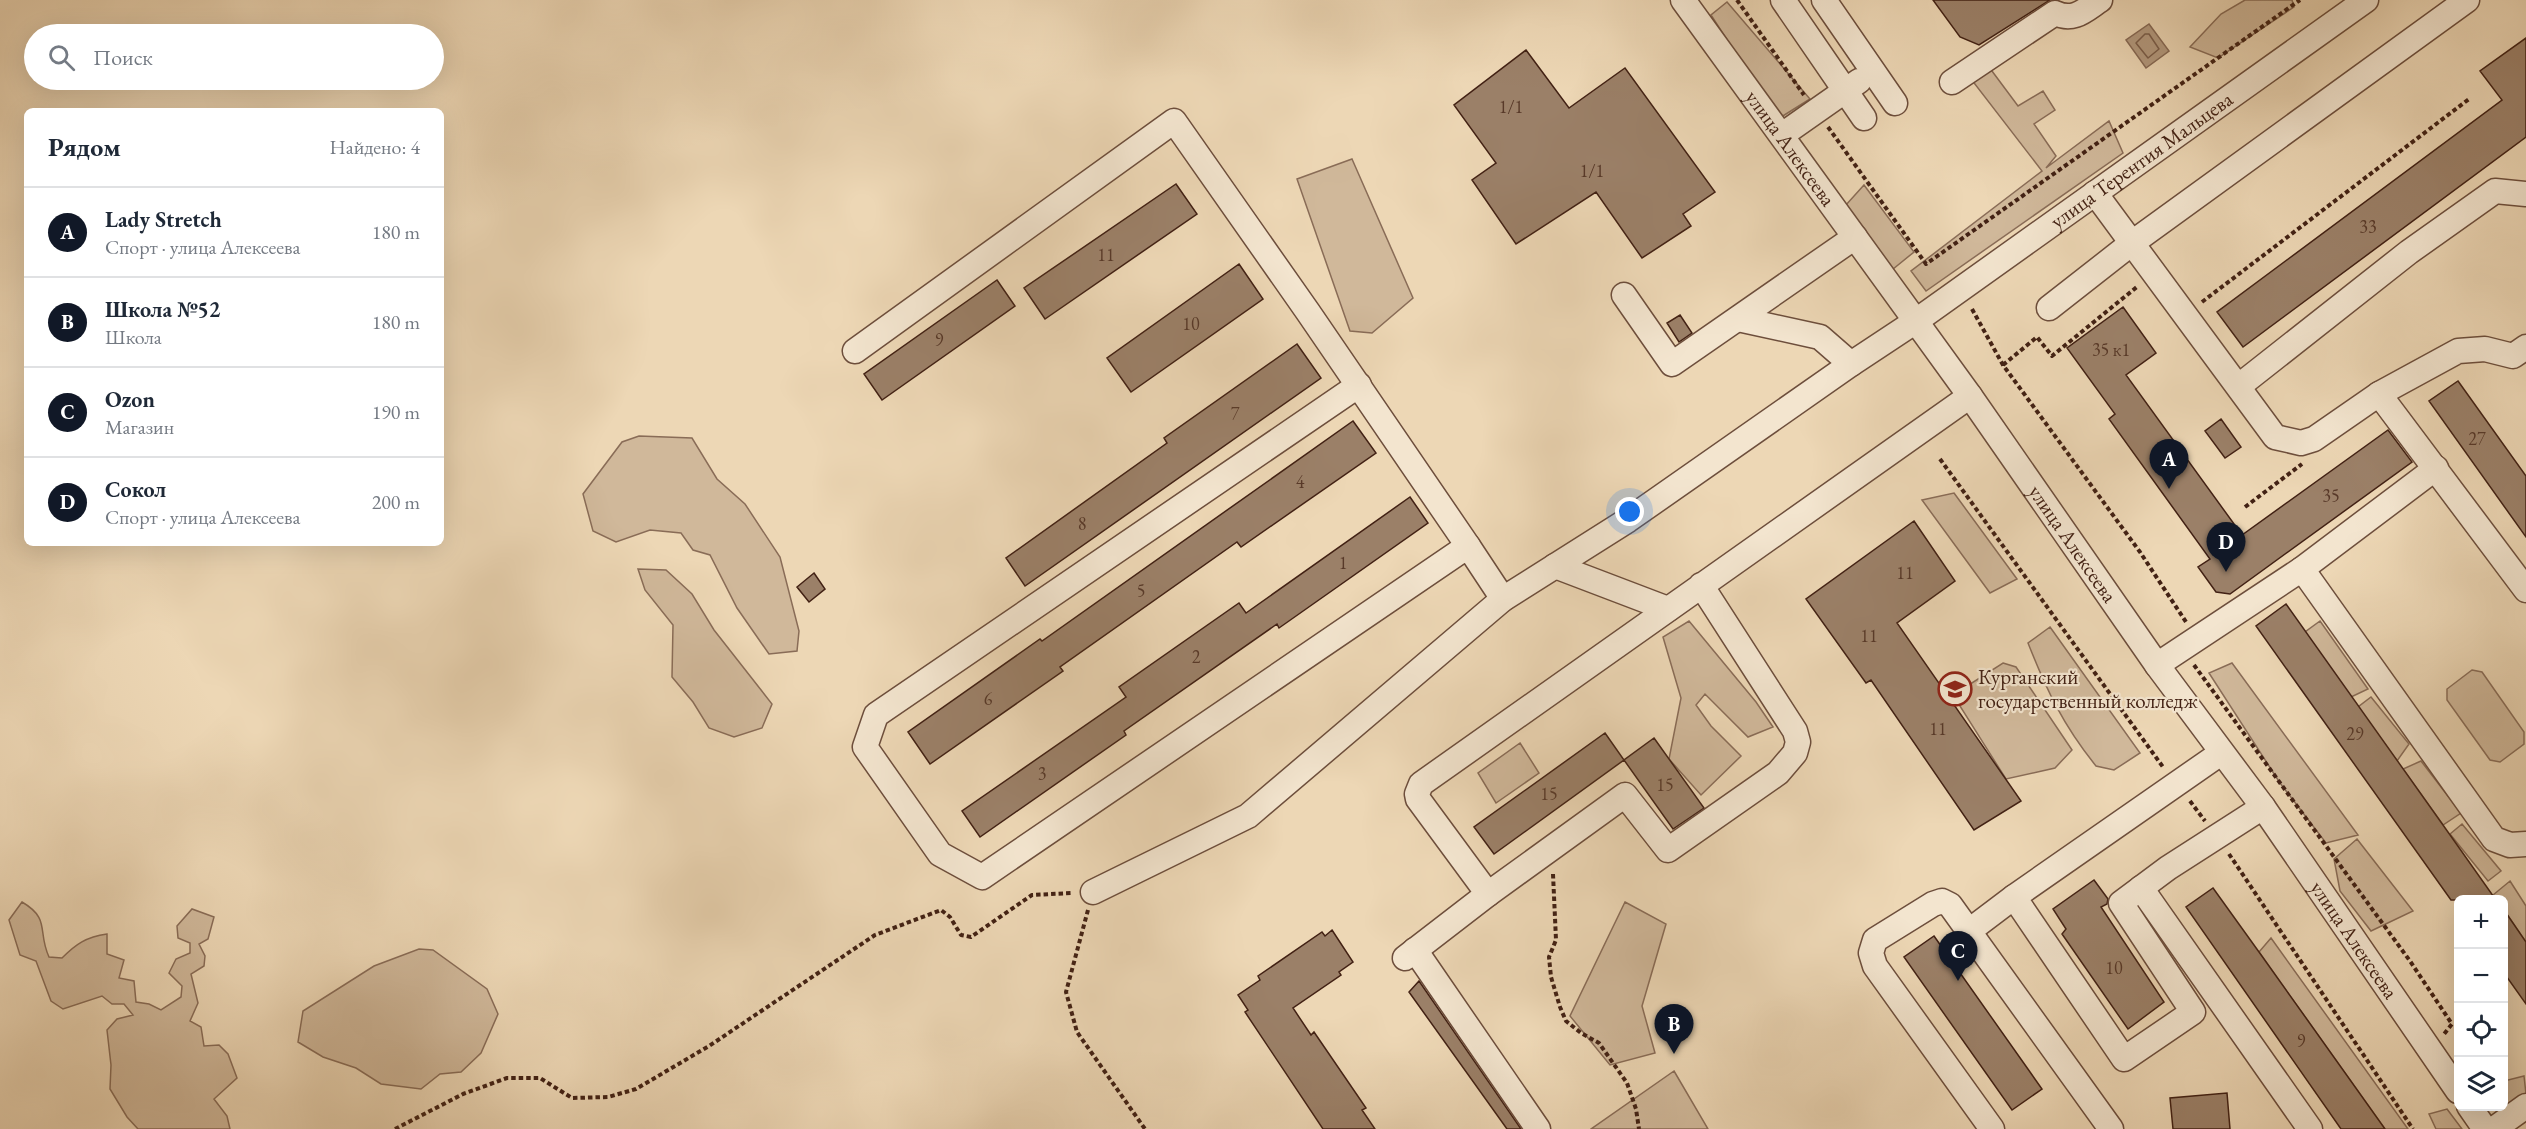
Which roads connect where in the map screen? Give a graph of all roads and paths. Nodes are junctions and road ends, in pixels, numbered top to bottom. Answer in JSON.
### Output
{"nodes":[{"id":1,"x":1683,"y":0,"type":"edge"},
{"id":2,"x":1737,"y":0,"type":"edge"},
{"id":3,"x":1783,"y":0,"type":"edge"},
{"id":4,"x":1824,"y":0,"type":"edge"},
{"id":5,"x":2100,"y":0,"type":"edge"},
{"id":6,"x":2300,"y":0,"type":"edge"},
{"id":7,"x":2366,"y":0,"type":"edge"},
{"id":8,"x":2466,"y":0,"type":"edge"},
{"id":9,"x":1873,"y":71,"type":"junction"},
{"id":10,"x":1952,"y":82,"type":"dead end"},
{"id":11,"x":1845,"y":91,"type":"junction"},
{"id":12,"x":2469,"y":99,"type":"dead end"},
{"id":13,"x":1895,"y":104,"type":"dead end"},
{"id":14,"x":1816,"y":111,"type":"junction"},
{"id":15,"x":1864,"y":118,"type":"dead end"},
{"id":16,"x":1782,"y":135,"type":"junction"},
{"id":17,"x":2095,"y":193,"type":"junction"},
{"id":18,"x":2526,"y":194,"type":"edge"},
{"id":19,"x":1855,"y":237,"type":"junction"},
{"id":20,"x":2132,"y":243,"type":"junction"},
{"id":21,"x":2155,"y":273,"type":"junction"},
{"id":22,"x":1624,"y":295,"type":"dead end"},
{"id":23,"x":2049,"y":308,"type":"dead end"},
{"id":24,"x":2194,"y":308,"type":"dead end"},
{"id":25,"x":1972,"y":309,"type":"dead end"},
{"id":26,"x":1737,"y":319,"type":"junction"},
{"id":27,"x":1916,"y":321,"type":"junction"},
{"id":28,"x":2526,"y":347,"type":"edge"},
{"id":29,"x":855,"y":351,"type":"dead end"},
{"id":30,"x":1851,"y":364,"type":"junction"},
{"id":31,"x":2003,"y":365,"type":"junction"},
{"id":32,"x":1359,"y":385,"type":"junction"},
{"id":33,"x":2239,"y":386,"type":"junction"},
{"id":34,"x":2379,"y":394,"type":"junction"},
{"id":35,"x":1970,"y":396,"type":"junction"},
{"id":36,"x":2312,"y":457,"type":"dead end"},
{"id":37,"x":2436,"y":468,"type":"junction"},
{"id":38,"x":2245,"y":507,"type":"dead end"},
{"id":39,"x":1468,"y":546,"type":"junction"},
{"id":40,"x":1555,"y":566,"type":"junction"},
{"id":41,"x":2302,"y":569,"type":"junction"},
{"id":42,"x":1701,"y":585,"type":"junction"},
{"id":43,"x":2526,"y":590,"type":"edge"},
{"id":44,"x":1503,"y":599,"type":"junction"},
{"id":45,"x":1668,"y":609,"type":"junction"},
{"id":46,"x":2189,"y":643,"type":"junction"},
{"id":47,"x":2157,"y":665,"type":"junction"},
{"id":48,"x":2221,"y":753,"type":"junction"},
{"id":49,"x":2263,"y":807,"type":"junction"},
{"id":50,"x":2526,"y":844,"type":"edge"},
{"id":51,"x":1552,"y":866,"type":"dead end"},
{"id":52,"x":2141,"y":888,"type":"junction"},
{"id":53,"x":1093,"y":892,"type":"junction"},
{"id":54,"x":1488,"y":894,"type":"junction"},
{"id":55,"x":2014,"y":897,"type":"junction"},
{"id":56,"x":1969,"y":931,"type":"junction"},
{"id":57,"x":2449,"y":1040,"type":"dead end"},
{"id":58,"x":2454,"y":1085,"type":"edge"},
{"id":59,"x":2526,"y":1106,"type":"edge"},
{"id":60,"x":2472,"y":1111,"type":"edge"},
{"id":61,"x":394,"y":1129,"type":"edge"},
{"id":62,"x":1145,"y":1129,"type":"edge"},
{"id":63,"x":1538,"y":1129,"type":"edge"},
{"id":64,"x":1639,"y":1129,"type":"edge"},
{"id":65,"x":1992,"y":1129,"type":"edge"},
{"id":66,"x":2111,"y":1129,"type":"edge"},
{"id":67,"x":2310,"y":1129,"type":"edge"},
{"id":68,"x":2485,"y":1129,"type":"edge"},
{"id":69,"x":2494,"y":1129,"type":"edge"}],
"edges":[{"from":1,"to":16,"type":"street","name":"улица Алексеева"},
{"from":2,"to":14,"type":"path"},
{"from":3,"to":11,"type":"street"},
{"from":4,"to":9,"type":"street"},
{"from":5,"to":10,"type":"street"},
{"from":6,"to":14,"type":"path"},
{"from":7,"to":17,"type":"street","name":"улица Терентия Мальцева"},
{"from":8,"to":20,"type":"street"},
{"from":9,"to":11,"type":"street"},
{"from":9,"to":13,"type":"street"},
{"from":11,"to":14,"type":"street"},
{"from":11,"to":15,"type":"street"},
{"from":12,"to":24,"type":"path"},
{"from":14,"to":16,"type":"street"},
{"from":16,"to":19,"type":"street","name":"улица Алексеева"},
{"from":17,"to":20,"type":"street"},
{"from":17,"to":27,"type":"street","name":"улица Терентия Мальцева"},
{"from":18,"to":33,"type":"street"},
{"from":19,"to":26,"type":"street"},
{"from":19,"to":27,"type":"street","name":"улица Алексеева"},
{"from":20,"to":21,"type":"street"},
{"from":20,"to":23,"type":"street"},
{"from":21,"to":31,"type":"path"},
{"from":21,"to":33,"type":"street"},
{"from":22,"to":26,"type":"street"},
{"from":25,"to":31,"type":"path"},
{"from":26,"to":30,"type":"street"},
{"from":27,"to":30,"type":"street","name":"улица Терентия Мальцева"},
{"from":27,"to":35,"type":"street","name":"улица Алексеева"},
{"from":28,"to":34,"type":"street"},
{"from":29,"to":32,"type":"street"},
{"from":30,"to":40,"type":"street","name":"улица Терентия Мальцева"},
{"from":31,"to":46,"type":"path"},
{"from":32,"to":39,"type":"street"},
{"from":32,"to":39,"type":"street"},
{"from":33,"to":34,"type":"street"},
{"from":34,"to":37,"type":"street"},
{"from":35,"to":42,"type":"street"},
{"from":35,"to":47,"type":"street","name":"улица Алексеева"},
{"from":36,"to":38,"type":"path"},
{"from":37,"to":41,"type":"street"},
{"from":37,"to":43,"type":"street"},
{"from":39,"to":44,"type":"street"},
{"from":40,"to":44,"type":"street","name":"улица Терентия Мальцева"},
{"from":40,"to":45,"type":"street"},
{"from":41,"to":46,"type":"street"},
{"from":41,"to":50,"type":"street"},
{"from":42,"to":45,"type":"street"},
{"from":42,"to":54,"type":"street"},
{"from":44,"to":53,"type":"street","name":"улица Терентия Мальцева"},
{"from":45,"to":54,"type":"street"},
{"from":46,"to":47,"type":"street"},
{"from":46,"to":57,"type":"path"},
{"from":47,"to":48,"type":"street","name":"улица Алексеева"},
{"from":48,"to":49,"type":"street","name":"улица Алексеева"},
{"from":48,"to":55,"type":"street"},
{"from":49,"to":52,"type":"street"},
{"from":49,"to":58,"type":"street","name":"улица Алексеева"},
{"from":51,"to":64,"type":"path"},
{"from":52,"to":55,"type":"street"},
{"from":52,"to":67,"type":"street"},
{"from":53,"to":61,"type":"path"},
{"from":53,"to":62,"type":"path"},
{"from":54,"to":63,"type":"street"},
{"from":55,"to":56,"type":"street"},
{"from":56,"to":65,"type":"street"},
{"from":56,"to":66,"type":"street"},
{"from":59,"to":69,"type":"street"},
{"from":60,"to":68,"type":"street"}]}
